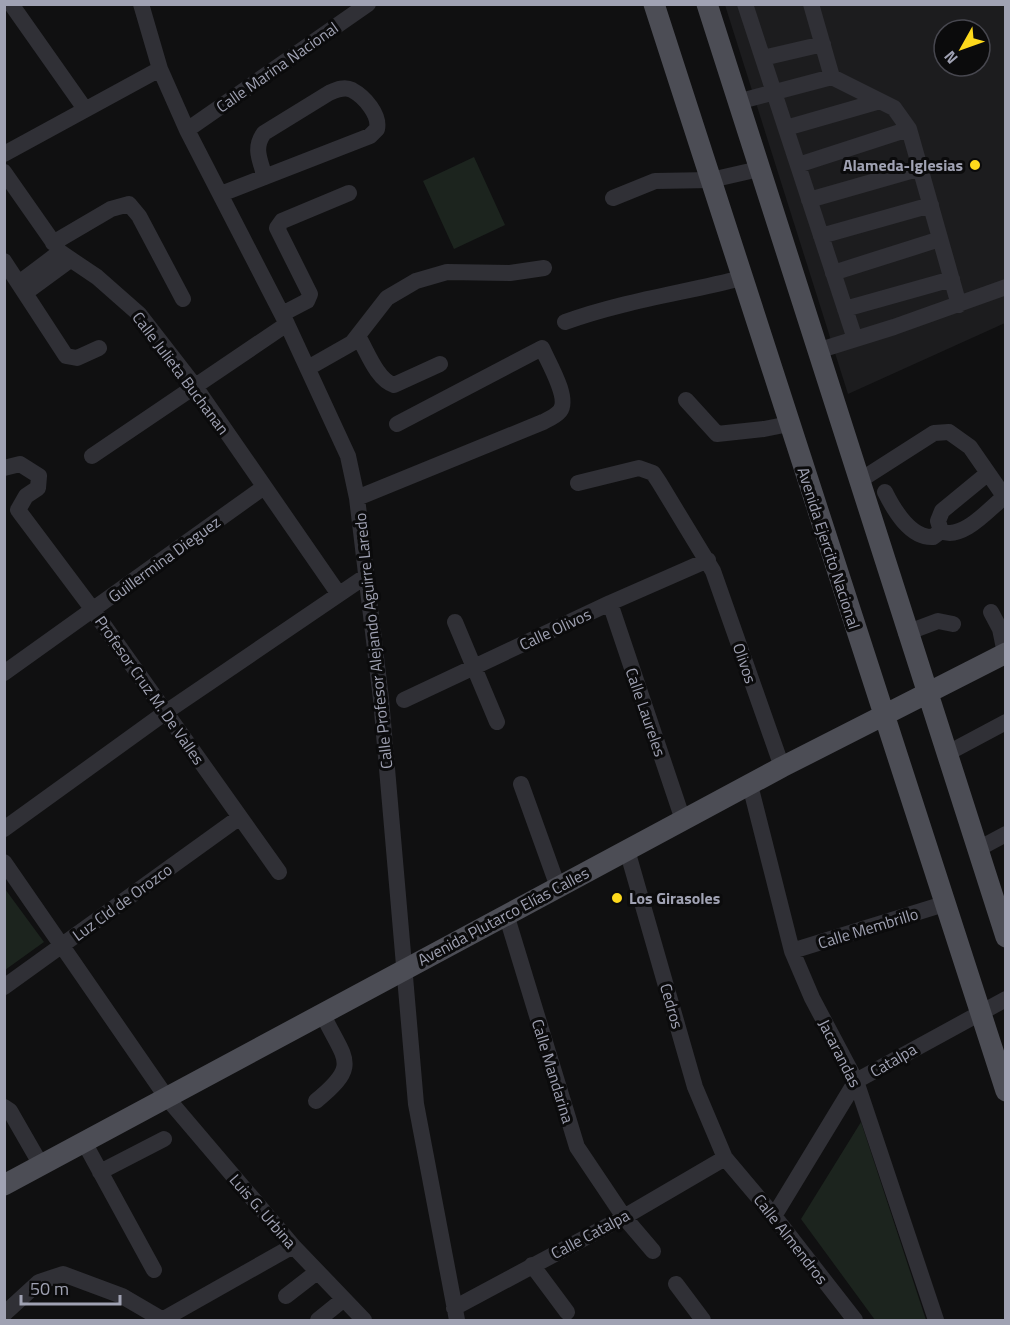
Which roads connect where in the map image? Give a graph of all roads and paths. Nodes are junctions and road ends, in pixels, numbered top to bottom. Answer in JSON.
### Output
{"nodes":[{"id":1,"x":11,"y":4,"type":"edge"},
{"id":2,"x":141,"y":4,"type":"edge"},
{"id":3,"x":368,"y":4,"type":"edge"},
{"id":4,"x":654,"y":4,"type":"edge"},
{"id":5,"x":706,"y":4,"type":"edge"},
{"id":6,"x":745,"y":4,"type":"edge"},
{"id":7,"x":811,"y":4,"type":"edge"},
{"id":8,"x":823,"y":44,"type":"junction"},
{"id":9,"x":763,"y":58,"type":"junction"},
{"id":10,"x":160,"y":69,"type":"junction"},
{"id":11,"x":832,"y":77,"type":"junction"},
{"id":12,"x":774,"y":91,"type":"junction"},
{"id":13,"x":880,"y":101,"type":"junction"},
{"id":14,"x":737,"y":102,"type":"junction"},
{"id":15,"x":86,"y":109,"type":"junction"},
{"id":16,"x":786,"y":128,"type":"junction"},
{"id":17,"x":909,"y":129,"type":"junction"},
{"id":18,"x":187,"y":130,"type":"junction"},
{"id":19,"x":4,"y":154,"type":"edge"},
{"id":20,"x":798,"y":165,"type":"junction"},
{"id":21,"x":921,"y":168,"type":"junction"},
{"id":22,"x":759,"y":169,"type":"junction"},
{"id":23,"x":4,"y":172,"type":"edge"},
{"id":24,"x":265,"y":177,"type":"junction"},
{"id":25,"x":711,"y":180,"type":"junction"},
{"id":26,"x":349,"y":193,"type":"dead end"},
{"id":27,"x":221,"y":194,"type":"junction"},
{"id":28,"x":613,"y":198,"type":"dead end"},
{"id":29,"x":809,"y":200,"type":"junction"},
{"id":30,"x":931,"y":205,"type":"junction"},
{"id":31,"x":821,"y":236,"type":"junction"},
{"id":32,"x":940,"y":239,"type":"junction"},
{"id":33,"x":61,"y":251,"type":"junction"},
{"id":34,"x":4,"y":261,"type":"edge"},
{"id":35,"x":544,"y":267,"type":"dead end"},
{"id":36,"x":833,"y":273,"type":"junction"},
{"id":37,"x":742,"y":278,"type":"junction"},
{"id":38,"x":951,"y":279,"type":"junction"},
{"id":39,"x":1005,"y":287,"type":"edge"},
{"id":40,"x":22,"y":288,"type":"junction"},
{"id":41,"x":183,"y":299,"type":"dead end"},
{"id":42,"x":959,"y":305,"type":"junction"},
{"id":43,"x":845,"y":309,"type":"junction"},
{"id":44,"x":285,"y":319,"type":"junction"},
{"id":45,"x":566,"y":322,"type":"dead end"},
{"id":46,"x":358,"y":336,"type":"junction"},
{"id":47,"x":855,"y":339,"type":"junction"},
{"id":48,"x":99,"y":348,"type":"dead end"},
{"id":49,"x":817,"y":351,"type":"junction"},
{"id":50,"x":440,"y":364,"type":"dead end"},
{"id":51,"x":308,"y":368,"type":"junction"},
{"id":52,"x":194,"y":385,"type":"junction"},
{"id":53,"x":686,"y":400,"type":"dead end"},
{"id":54,"x":397,"y":424,"type":"dead end"},
{"id":55,"x":789,"y":424,"type":"junction"},
{"id":56,"x":92,"y":456,"type":"dead end"},
{"id":57,"x":4,"y":468,"type":"edge"},
{"id":58,"x":987,"y":474,"type":"junction"},
{"id":59,"x":859,"y":481,"type":"junction"},
{"id":60,"x":578,"y":483,"type":"dead end"},
{"id":61,"x":264,"y":487,"type":"junction"},
{"id":62,"x":885,"y":492,"type":"dead end"},
{"id":63,"x":357,"y":498,"type":"junction"},
{"id":64,"x":1005,"y":498,"type":"edge"},
{"id":65,"x":11,"y":512,"type":"edge"},
{"id":66,"x":941,"y":531,"type":"junction"},
{"id":67,"x":708,"y":560,"type":"junction"},
{"id":68,"x":366,"y":576,"type":"junction"},
{"id":69,"x":338,"y":593,"type":"junction"},
{"id":70,"x":610,"y":603,"type":"junction"},
{"id":71,"x":93,"y":610,"type":"junction"},
{"id":72,"x":991,"y":612,"type":"dead end"},
{"id":73,"x":455,"y":622,"type":"dead end"},
{"id":74,"x":953,"y":624,"type":"dead end"},
{"id":75,"x":906,"y":633,"type":"junction"},
{"id":76,"x":1005,"y":655,"type":"edge"},
{"id":77,"x":476,"y":666,"type":"junction"},
{"id":78,"x":4,"y":673,"type":"edge"},
{"id":79,"x":926,"y":695,"type":"junction"},
{"id":80,"x":404,"y":700,"type":"dead end"},
{"id":81,"x":166,"y":712,"type":"junction"},
{"id":82,"x":883,"y":717,"type":"junction"},
{"id":83,"x":497,"y":722,"type":"dead end"},
{"id":84,"x":1005,"y":722,"type":"edge"},
{"id":85,"x":946,"y":754,"type":"junction"},
{"id":86,"x":782,"y":767,"type":"junction"},
{"id":87,"x":521,"y":784,"type":"dead end"},
{"id":88,"x":750,"y":785,"type":"junction"},
{"id":89,"x":240,"y":818,"type":"junction"},
{"id":90,"x":683,"y":820,"type":"junction"},
{"id":91,"x":4,"y":829,"type":"edge"},
{"id":92,"x":1005,"y":834,"type":"edge"},
{"id":93,"x":978,"y":849,"type":"junction"},
{"id":94,"x":627,"y":850,"type":"junction"},
{"id":95,"x":4,"y":862,"type":"edge"},
{"id":96,"x":279,"y":872,"type":"dead end"},
{"id":97,"x":558,"y":887,"type":"junction"},
{"id":98,"x":944,"y":904,"type":"junction"},
{"id":99,"x":506,"y":914,"type":"junction"},
{"id":100,"x":1005,"y":937,"type":"edge"},
{"id":101,"x":62,"y":945,"type":"junction"},
{"id":102,"x":792,"y":951,"type":"junction"},
{"id":103,"x":406,"y":968,"type":"junction"},
{"id":104,"x":4,"y":987,"type":"edge"},
{"id":105,"x":1005,"y":999,"type":"edge"},
{"id":106,"x":979,"y":1012,"type":"junction"},
{"id":107,"x":322,"y":1013,"type":"junction"},
{"id":108,"x":856,"y":1081,"type":"junction"},
{"id":109,"x":1005,"y":1091,"type":"edge"},
{"id":110,"x":167,"y":1098,"type":"junction"},
{"id":111,"x":316,"y":1101,"type":"dead end"},
{"id":112,"x":4,"y":1107,"type":"edge"},
{"id":113,"x":164,"y":1138,"type":"dead end"},
{"id":114,"x":84,"y":1142,"type":"junction"},
{"id":115,"x":725,"y":1158,"type":"junction"},
{"id":116,"x":42,"y":1165,"type":"junction"},
{"id":117,"x":100,"y":1172,"type":"junction"},
{"id":118,"x":4,"y":1185,"type":"edge"},
{"id":119,"x":774,"y":1216,"type":"junction"},
{"id":120,"x":624,"y":1218,"type":"junction"},
{"id":121,"x":293,"y":1246,"type":"junction"},
{"id":122,"x":653,"y":1251,"type":"dead end"},
{"id":123,"x":532,"y":1265,"type":"junction"},
{"id":124,"x":154,"y":1270,"type":"dead end"},
{"id":125,"x":317,"y":1272,"type":"junction"},
{"id":126,"x":676,"y":1284,"type":"dead end"},
{"id":127,"x":286,"y":1296,"type":"dead end"},
{"id":128,"x":344,"y":1299,"type":"junction"},
{"id":129,"x":567,"y":1312,"type":"dead end"},
{"id":130,"x":4,"y":1314,"type":"edge"},
{"id":131,"x":456,"y":1314,"type":"edge"},
{"id":132,"x":163,"y":1320,"type":"edge"},
{"id":133,"x":318,"y":1320,"type":"edge"},
{"id":134,"x":364,"y":1320,"type":"edge"},
{"id":135,"x":703,"y":1320,"type":"edge"},
{"id":136,"x":855,"y":1320,"type":"edge"},
{"id":137,"x":936,"y":1320,"type":"edge"}],
"edges":[{"from":1,"to":15,"type":"street"},
{"from":2,"to":10,"type":"street","name":"Calle Profesor Alejando Aguirre Laredo"},
{"from":3,"to":18,"type":"street","name":"Calle Marina Nacional"},
{"from":4,"to":25,"type":"main road","name":"Avenida Ejercito Nacional"},
{"from":5,"to":14,"type":"main road"},
{"from":6,"to":9,"type":"street"},
{"from":7,"to":8,"type":"street"},
{"from":8,"to":9,"type":"street"},
{"from":8,"to":11,"type":"street"},
{"from":9,"to":12,"type":"street"},
{"from":10,"to":15,"type":"street"},
{"from":10,"to":18,"type":"street","name":"Calle Profesor Alejando Aguirre Laredo"},
{"from":11,"to":12,"type":"street"},
{"from":11,"to":13,"type":"street"},
{"from":12,"to":14,"type":"street"},
{"from":12,"to":16,"type":"street"},
{"from":13,"to":16,"type":"street"},
{"from":13,"to":17,"type":"street"},
{"from":14,"to":22,"type":"main road"},
{"from":15,"to":19,"type":"street"},
{"from":16,"to":20,"type":"street"},
{"from":17,"to":20,"type":"street"},
{"from":17,"to":21,"type":"street"},
{"from":18,"to":27,"type":"street","name":"Calle Profesor Alejando Aguirre Laredo"},
{"from":20,"to":29,"type":"street"},
{"from":21,"to":29,"type":"street"},
{"from":21,"to":30,"type":"street"},
{"from":22,"to":25,"type":"street"},
{"from":22,"to":49,"type":"main road"},
{"from":23,"to":33,"type":"street","name":"Calle Julieta Buchanan"},
{"from":24,"to":24,"type":"street"},
{"from":24,"to":27,"type":"street"},
{"from":25,"to":28,"type":"street"},
{"from":25,"to":37,"type":"main road","name":"Avenida Ejercito Nacional"},
{"from":26,"to":44,"type":"street"},
{"from":27,"to":44,"type":"street","name":"Calle Profesor Alejando Aguirre Laredo"},
{"from":29,"to":31,"type":"street"},
{"from":30,"to":31,"type":"street"},
{"from":30,"to":32,"type":"street"},
{"from":31,"to":36,"type":"street"},
{"from":32,"to":36,"type":"street"},
{"from":32,"to":38,"type":"street"},
{"from":33,"to":40,"type":"street"},
{"from":33,"to":41,"type":"street"},
{"from":33,"to":52,"type":"street","name":"Calle Julieta Buchanan"},
{"from":34,"to":40,"type":"street"},
{"from":35,"to":46,"type":"street"},
{"from":36,"to":43,"type":"street"},
{"from":37,"to":45,"type":"street"},
{"from":37,"to":55,"type":"main road","name":"Avenida Ejercito Nacional"},
{"from":38,"to":42,"type":"street"},
{"from":38,"to":43,"type":"street"},
{"from":39,"to":42,"type":"street"},
{"from":40,"to":48,"type":"street"},
{"from":42,"to":47,"type":"street"},
{"from":43,"to":47,"type":"street"},
{"from":44,"to":51,"type":"street","name":"Calle Profesor Alejando Aguirre Laredo"},
{"from":44,"to":52,"type":"street"},
{"from":46,"to":50,"type":"street"},
{"from":46,"to":51,"type":"street"},
{"from":47,"to":49,"type":"street"},
{"from":49,"to":59,"type":"main road"},
{"from":51,"to":63,"type":"street","name":"Calle Profesor Alejando Aguirre Laredo"},
{"from":52,"to":56,"type":"street"},
{"from":52,"to":61,"type":"street","name":"Calle Julieta Buchanan"},
{"from":53,"to":55,"type":"street"},
{"from":54,"to":63,"type":"street"},
{"from":55,"to":82,"type":"main road","name":"Avenida Ejercito Nacional"},
{"from":57,"to":65,"type":"street"},
{"from":58,"to":59,"type":"street"},
{"from":58,"to":64,"type":"street"},
{"from":58,"to":66,"type":"street"},
{"from":59,"to":75,"type":"main road"},
{"from":60,"to":67,"type":"street","name":"Olivos"},
{"from":61,"to":69,"type":"street","name":"Calle Julieta Buchanan"},
{"from":61,"to":71,"type":"street","name":"Guillermina Dieguez"},
{"from":62,"to":66,"type":"street"},
{"from":63,"to":68,"type":"street","name":"Calle Profesor Alejando Aguirre Laredo"},
{"from":64,"to":66,"type":"street"},
{"from":65,"to":71,"type":"street","name":"Profesor Cruz M. De Valles"},
{"from":67,"to":70,"type":"street","name":"Calle Olivos"},
{"from":67,"to":86,"type":"street","name":"Olivos"},
{"from":68,"to":69,"type":"street"},
{"from":68,"to":103,"type":"street","name":"Calle Profesor Alejando Aguirre Laredo"},
{"from":69,"to":81,"type":"street"},
{"from":70,"to":77,"type":"street","name":"Calle Olivos"},
{"from":70,"to":90,"type":"street","name":"Calle Laureles"},
{"from":71,"to":78,"type":"street","name":"Guillermina Dieguez"},
{"from":71,"to":81,"type":"street","name":"Profesor Cruz M. De Valles"},
{"from":72,"to":76,"type":"street"},
{"from":73,"to":77,"type":"street"},
{"from":74,"to":75,"type":"street"},
{"from":75,"to":79,"type":"main road"},
{"from":76,"to":79,"type":"main road","name":"Avenida Plutarco Elías Calles"},
{"from":77,"to":80,"type":"street","name":"Calle Olivos"},
{"from":77,"to":83,"type":"street"},
{"from":79,"to":82,"type":"main road","name":"Avenida Plutarco Elías Calles"},
{"from":79,"to":85,"type":"main road"},
{"from":81,"to":89,"type":"street","name":"Profesor Cruz M. De Valles"},
{"from":81,"to":91,"type":"street"},
{"from":82,"to":86,"type":"main road","name":"Avenida Plutarco Elías Calles"},
{"from":82,"to":98,"type":"main road","name":"Avenida Ejercito Nacional"},
{"from":84,"to":85,"type":"street"},
{"from":85,"to":93,"type":"main road"},
{"from":86,"to":88,"type":"main road","name":"Avenida Plutarco Elías Calles"},
{"from":87,"to":97,"type":"street"},
{"from":88,"to":90,"type":"main road","name":"Avenida Plutarco Elías Calles"},
{"from":88,"to":102,"type":"street","name":"Jacarandas"},
{"from":89,"to":96,"type":"street","name":"Profesor Cruz M. De Valles"},
{"from":89,"to":101,"type":"street","name":"Luz CId de Orozco"},
{"from":90,"to":94,"type":"main road","name":"Avenida Plutarco Elías Calles"},
{"from":92,"to":93,"type":"street"},
{"from":93,"to":100,"type":"main road"},
{"from":94,"to":97,"type":"main road","name":"Avenida Plutarco Elías Calles"},
{"from":94,"to":115,"type":"street","name":"Cedros"},
{"from":95,"to":101,"type":"street","name":"Luis G. Urbina"},
{"from":97,"to":99,"type":"main road","name":"Avenida Plutarco Elías Calles"},
{"from":98,"to":102,"type":"street","name":"Calle Membrillo"},
{"from":98,"to":106,"type":"main road","name":"Avenida Ejercito Nacional"},
{"from":99,"to":103,"type":"main road","name":"Avenida Plutarco Elías Calles"},
{"from":99,"to":120,"type":"street","name":"Calle Mandarina"},
{"from":101,"to":104,"type":"street","name":"Luz CId de Orozco"},
{"from":101,"to":110,"type":"street","name":"Luis G. Urbina"},
{"from":102,"to":108,"type":"street","name":"Jacarandas"},
{"from":103,"to":107,"type":"main road","name":"Avenida Plutarco Elías Calles"},
{"from":103,"to":131,"type":"street","name":"Calle Profesor Alejando Aguirre Laredo"},
{"from":105,"to":106,"type":"street","name":"Catalpa"},
{"from":106,"to":108,"type":"street","name":"Catalpa"},
{"from":106,"to":109,"type":"main road","name":"Avenida Ejercito Nacional"},
{"from":107,"to":110,"type":"main road","name":"Avenida Plutarco Elías Calles"},
{"from":107,"to":111,"type":"street"},
{"from":108,"to":119,"type":"street","name":"Catalpa"},
{"from":108,"to":137,"type":"street","name":"Jacarandas"},
{"from":110,"to":114,"type":"main road","name":"Avenida Plutarco Elías Calles"},
{"from":110,"to":121,"type":"street","name":"Luis G. Urbina"},
{"from":112,"to":116,"type":"street"},
{"from":113,"to":117,"type":"street"},
{"from":114,"to":116,"type":"main road","name":"Avenida Plutarco Elías Calles"},
{"from":114,"to":117,"type":"street"},
{"from":115,"to":119,"type":"street","name":"Calle Almendros"},
{"from":115,"to":120,"type":"street","name":"Calle Catalpa"},
{"from":116,"to":118,"type":"main road","name":"Avenida Plutarco Elías Calles"},
{"from":117,"to":124,"type":"street"},
{"from":119,"to":136,"type":"street","name":"Calle Almendros"},
{"from":120,"to":122,"type":"street","name":"Calle Mandarina"},
{"from":120,"to":123,"type":"street","name":"Calle Catalpa"},
{"from":121,"to":125,"type":"street","name":"Luis G. Urbina"},
{"from":121,"to":132,"type":"street"},
{"from":123,"to":129,"type":"street"},
{"from":123,"to":131,"type":"street","name":"Calle Catalpa"},
{"from":125,"to":127,"type":"street"},
{"from":125,"to":128,"type":"street","name":"Luis G. Urbina"},
{"from":126,"to":135,"type":"street"},
{"from":128,"to":133,"type":"street"},
{"from":128,"to":134,"type":"street","name":"Luis G. Urbina"},
{"from":130,"to":132,"type":"street"}]}
